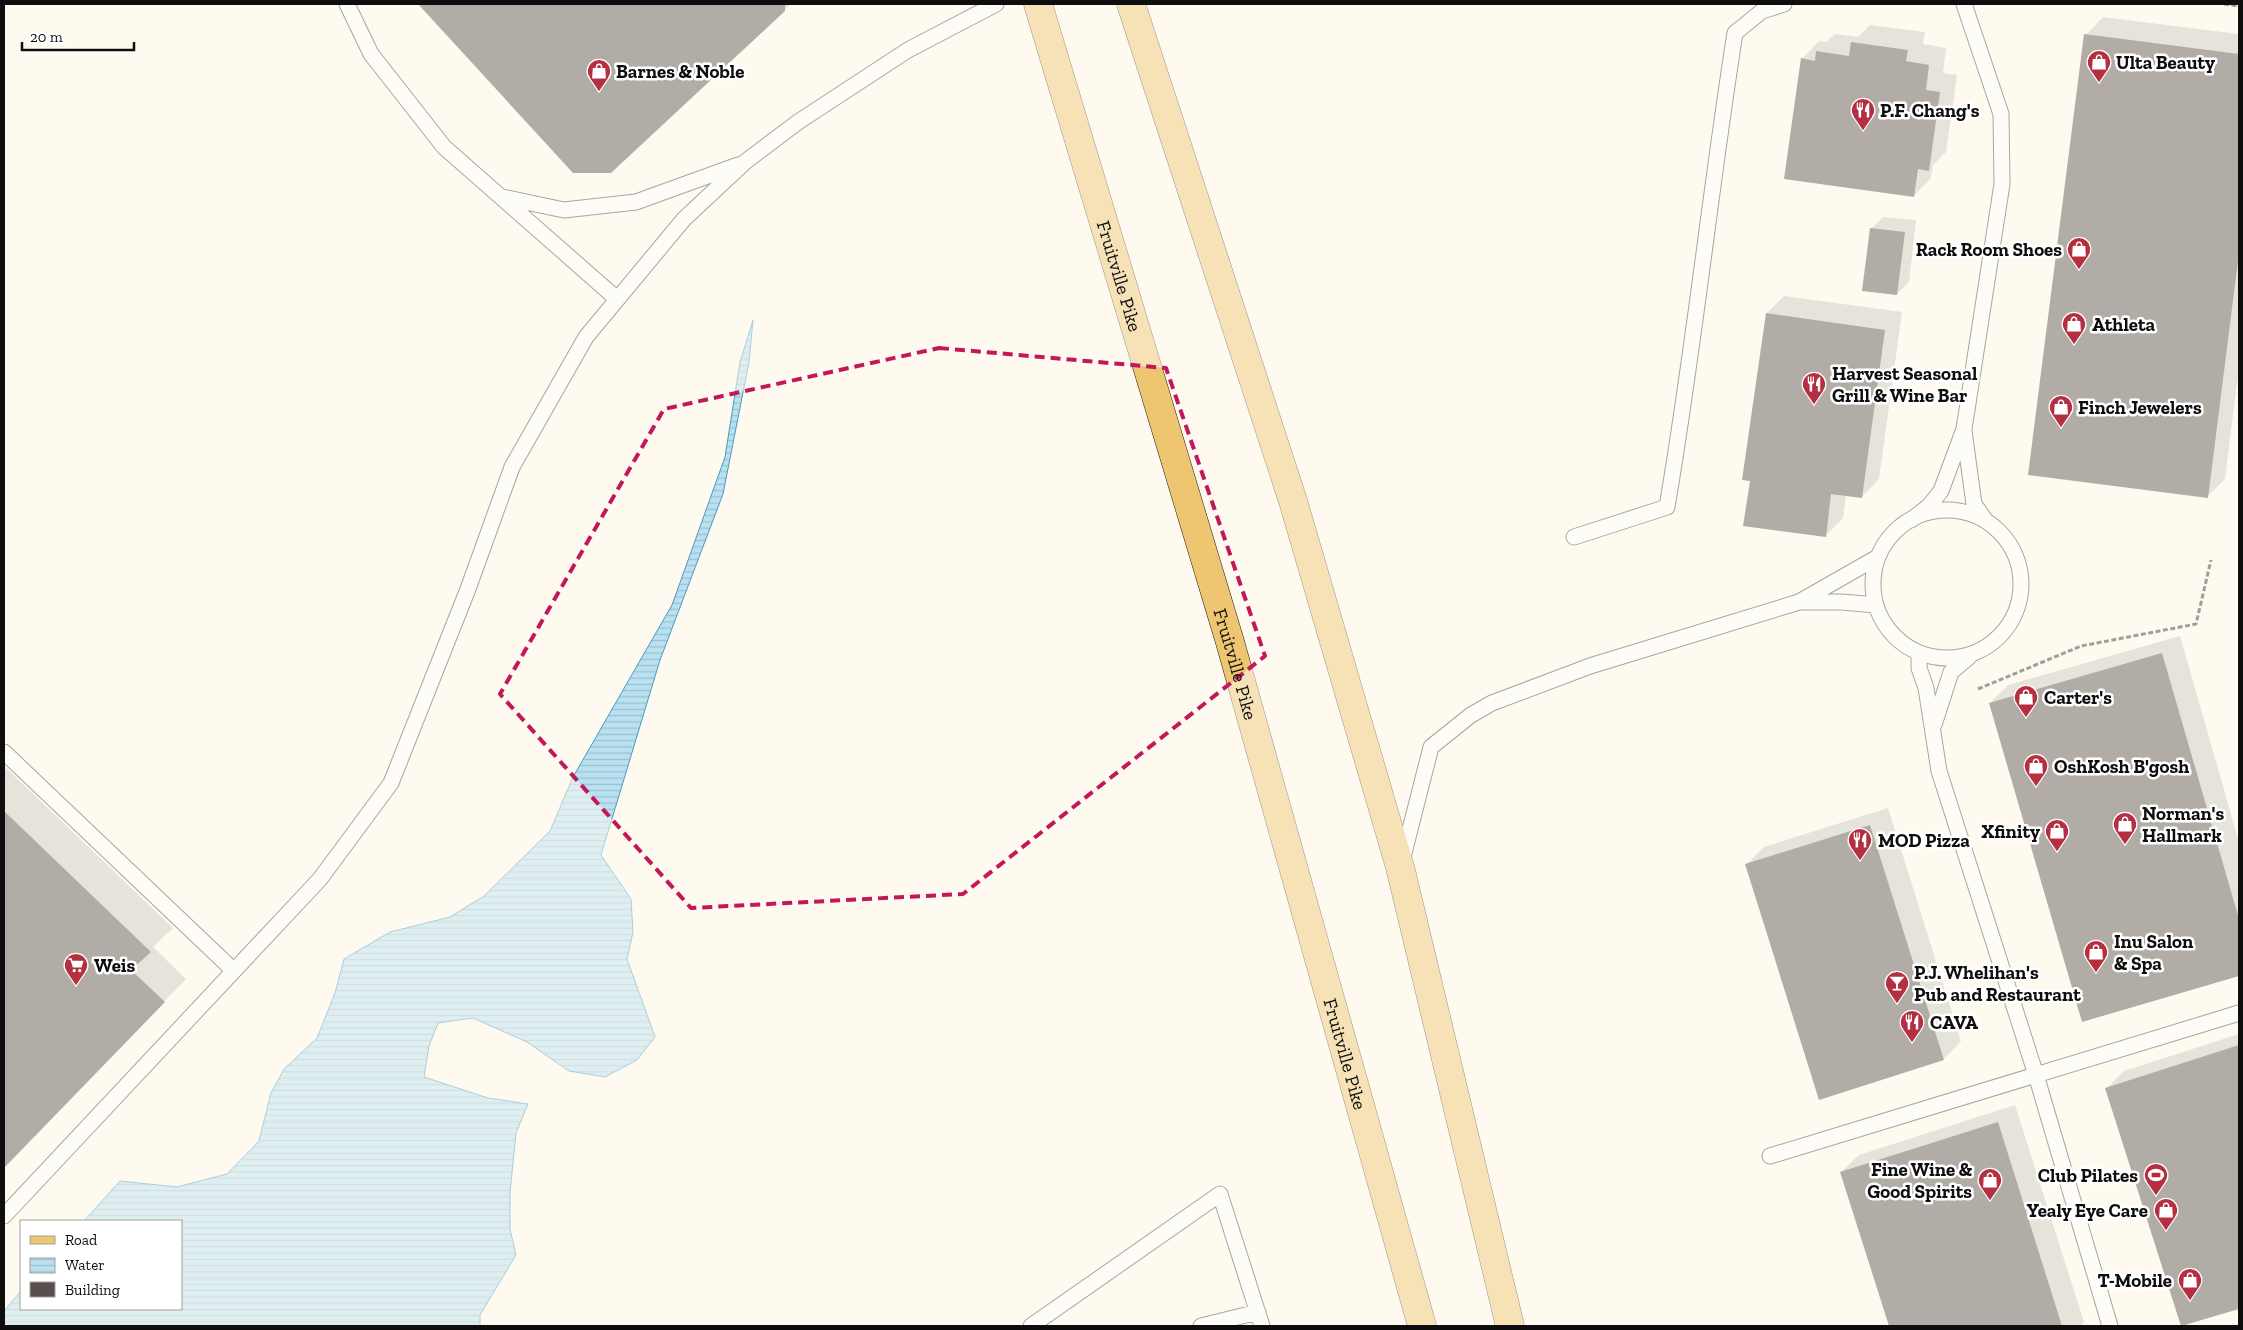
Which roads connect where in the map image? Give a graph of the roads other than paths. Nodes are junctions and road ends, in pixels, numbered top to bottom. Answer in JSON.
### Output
{"nodes":[{"id":1,"x":347,"y":4,"type":"edge"},
{"id":2,"x":996,"y":4,"type":"edge"},
{"id":3,"x":1038,"y":4,"type":"edge"},
{"id":4,"x":1131,"y":4,"type":"edge"},
{"id":5,"x":1784,"y":4,"type":"edge"},
{"id":6,"x":1964,"y":4,"type":"edge"},
{"id":7,"x":745,"y":162,"type":"junction"},
{"id":8,"x":501,"y":197,"type":"junction"},
{"id":9,"x":617,"y":299,"type":"junction"},
{"id":10,"x":1964,"y":430,"type":"junction"},
{"id":11,"x":1911,"y":520,"type":"junction"},
{"id":12,"x":1986,"y":521,"type":"junction"},
{"id":13,"x":1574,"y":537,"type":"dead end"},
{"id":14,"x":1878,"y":557,"type":"junction"},
{"id":15,"x":1799,"y":602,"type":"junction"},
{"id":16,"x":1876,"y":605,"type":"junction"},
{"id":17,"x":1919,"y":653,"type":"junction"},
{"id":18,"x":1972,"y":655,"type":"junction"},
{"id":19,"x":1932,"y":729,"type":"junction"},
{"id":20,"x":4,"y":752,"type":"edge"},
{"id":21,"x":1400,"y":867,"type":"junction"},
{"id":22,"x":233,"y":970,"type":"junction"},
{"id":23,"x":2239,"y":1013,"type":"edge"},
{"id":24,"x":2036,"y":1075,"type":"junction"},
{"id":25,"x":1770,"y":1156,"type":"dead end"},
{"id":26,"x":4,"y":1216,"type":"edge"},
{"id":27,"x":1260,"y":1319,"type":"edge"},
{"id":28,"x":1031,"y":1326,"type":"edge"},
{"id":29,"x":1201,"y":1326,"type":"edge"},
{"id":30,"x":1422,"y":1326,"type":"edge"},
{"id":31,"x":1510,"y":1326,"type":"edge"},
{"id":32,"x":2110,"y":1326,"type":"edge"}],
"edges":[{"from":1,"to":8,"type":"lane"},
{"from":2,"to":7,"type":"lane"},
{"from":3,"to":30,"type":"main road","name":"Fruitville Pike"},
{"from":4,"to":21,"type":"main road"},
{"from":5,"to":13,"type":"lane"},
{"from":6,"to":10,"type":"lane"},
{"from":7,"to":8,"type":"lane"},
{"from":7,"to":9,"type":"lane"},
{"from":8,"to":9,"type":"lane"},
{"from":9,"to":22,"type":"lane"},
{"from":10,"to":11,"type":"lane"},
{"from":10,"to":12,"type":"lane"},
{"from":11,"to":12,"type":"lane"},
{"from":11,"to":14,"type":"lane"},
{"from":12,"to":18,"type":"lane"},
{"from":14,"to":15,"type":"lane"},
{"from":14,"to":16,"type":"lane"},
{"from":15,"to":16,"type":"lane"},
{"from":15,"to":21,"type":"lane"},
{"from":16,"to":17,"type":"lane"},
{"from":17,"to":18,"type":"lane"},
{"from":17,"to":19,"type":"lane"},
{"from":18,"to":19,"type":"lane"},
{"from":19,"to":24,"type":"lane"},
{"from":20,"to":22,"type":"lane"},
{"from":21,"to":31,"type":"main road"},
{"from":22,"to":26,"type":"lane"},
{"from":23,"to":24,"type":"lane"},
{"from":24,"to":25,"type":"lane"},
{"from":24,"to":32,"type":"lane"},
{"from":27,"to":28,"type":"lane"},
{"from":27,"to":29,"type":"lane"}]}
